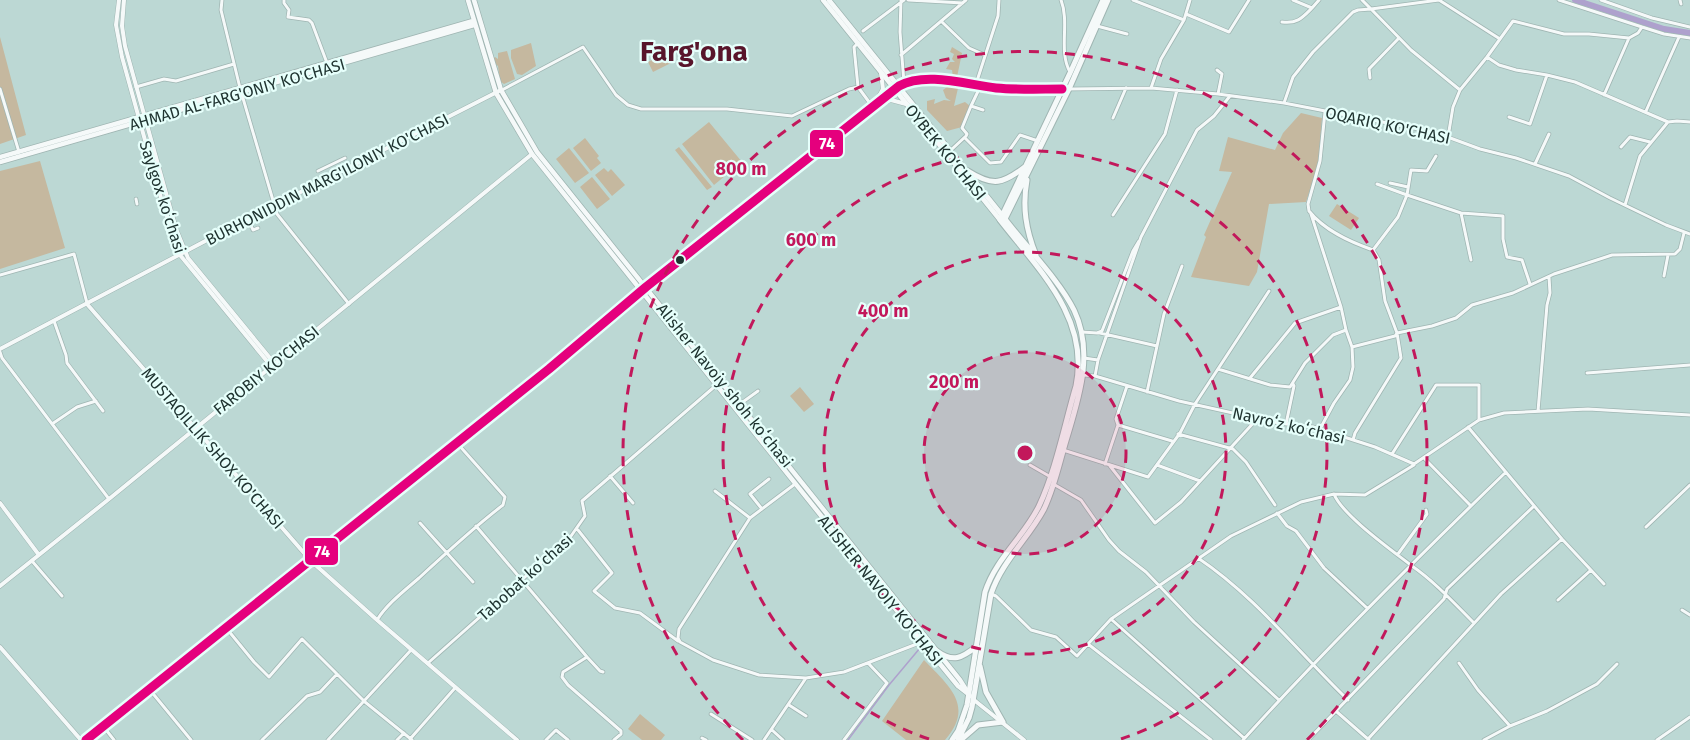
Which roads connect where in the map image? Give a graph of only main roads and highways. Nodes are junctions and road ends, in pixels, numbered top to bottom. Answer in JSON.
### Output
{"nodes":[{"id":1,"x":119,"y":0,"type":"edge"},
{"id":2,"x":124,"y":0,"type":"edge"},
{"id":3,"x":468,"y":0,"type":"edge"},
{"id":4,"x":474,"y":0,"type":"edge"},
{"id":5,"x":823,"y":0,"type":"edge"},
{"id":6,"x":829,"y":0,"type":"edge"},
{"id":7,"x":1102,"y":0,"type":"edge"},
{"id":8,"x":1108,"y":0,"type":"edge"},
{"id":9,"x":474,"y":23,"type":"junction"},
{"id":10,"x":881,"y":71,"type":"junction"},
{"id":11,"x":900,"y":86,"type":"junction"},
{"id":12,"x":1066,"y":89,"type":"junction"},
{"id":13,"x":240,"y":90,"type":"junction"},
{"id":14,"x":501,"y":90,"type":"junction"},
{"id":15,"x":496,"y":93,"type":"junction"},
{"id":16,"x":874,"y":105,"type":"junction"},
{"id":17,"x":908,"y":105,"type":"junction"},
{"id":18,"x":142,"y":119,"type":"junction"},
{"id":19,"x":532,"y":154,"type":"junction"},
{"id":20,"x":0,"y":157,"type":"edge"},
{"id":21,"x":0,"y":162,"type":"edge"},
{"id":22,"x":1029,"y":165,"type":"junction"},
{"id":23,"x":968,"y":171,"type":"junction"},
{"id":24,"x":1003,"y":220,"type":"junction"},
{"id":25,"x":182,"y":253,"type":"junction"},
{"id":26,"x":1039,"y":263,"type":"junction"},
{"id":27,"x":644,"y":288,"type":"junction"},
{"id":28,"x":87,"y":304,"type":"junction"},
{"id":29,"x":0,"y":351,"type":"edge"},
{"id":30,"x":1082,"y":354,"type":"junction"},
{"id":31,"x":273,"y":364,"type":"junction"},
{"id":32,"x":195,"y":428,"type":"junction"},
{"id":33,"x":796,"y":483,"type":"joint"},
{"id":34,"x":0,"y":503,"type":"edge"},
{"id":35,"x":39,"y":555,"type":"junction"},
{"id":36,"x":311,"y":561,"type":"junction"},
{"id":37,"x":0,"y":586,"type":"edge"},
{"id":38,"x":976,"y":646,"type":"junction"},
{"id":39,"x":0,"y":647,"type":"edge"},
{"id":40,"x":937,"y":651,"type":"junction"},
{"id":41,"x":979,"y":662,"type":"junction"},
{"id":42,"x":971,"y":697,"type":"junction"},
{"id":43,"x":1003,"y":722,"type":"junction"},
{"id":44,"x":81,"y":740,"type":"edge"},
{"id":45,"x":86,"y":740,"type":"edge"},
{"id":46,"x":517,"y":740,"type":"edge"},
{"id":47,"x":952,"y":740,"type":"edge"},
{"id":48,"x":959,"y":740,"type":"edge"},
{"id":49,"x":1024,"y":740,"type":"edge"}],
"edges":[{"from":1,"to":18,"type":"main road","name":"Saylgox koʻchasi"},
{"from":2,"to":18,"type":"main road","name":"Saylgox koʻchasi"},
{"from":3,"to":9,"type":"main road","name":"Alisher Navoiy shoh koʻchasi"},
{"from":4,"to":14,"type":"main road","name":"Alisher Navoiy shoh koʻchasi"},
{"from":5,"to":10,"type":"main road","name":"OYBEK KO‘CHASI"},
{"from":6,"to":11,"type":"main road","name":"OYBEK KO‘CHASI"},
{"from":7,"to":12,"type":"highway"},
{"from":8,"to":12,"type":"highway"},
{"from":9,"to":13,"type":"main road","name":"AHMAD AL-FARG'ONIY KO'CHASI"},
{"from":9,"to":13,"type":"main road","name":"AHMAD AL-FARG'ONIY KO'CHASI"},
{"from":9,"to":15,"type":"main road","name":"Alisher Navoiy shoh koʻchasi"},
{"from":10,"to":11,"type":"main road","name":"OYBEK KO‘CHASI"},
{"from":10,"to":16,"type":"main road"},
{"from":11,"to":16,"type":"main road"},
{"from":11,"to":17,"type":"main road","name":"OYBEK KO‘CHASI"},
{"from":11,"to":23,"type":"main road","name":"OYBEK KO‘CHASI"},
{"from":12,"to":22,"type":"highway"},
{"from":12,"to":22,"type":"highway"},
{"from":13,"to":18,"type":"main road","name":"AHMAD AL-FARG'ONIY KO'CHASI"},
{"from":14,"to":15,"type":"main road","name":"BURHONIDDIN MARG'ILONIY KO'CHASI"},
{"from":14,"to":27,"type":"main road","name":"Alisher Navoiy shoh koʻchasi"},
{"from":15,"to":19,"type":"main road","name":"Alisher Navoiy shoh koʻchasi"},
{"from":15,"to":25,"type":"main road","name":"BURHONIDDIN MARG'ILONIY KO'CHASI"},
{"from":16,"to":17,"type":"main road"},
{"from":16,"to":27,"type":"main road"},
{"from":17,"to":24,"type":"main road","name":"OYBEK KO‘CHASI"},
{"from":18,"to":20,"type":"main road","name":"AHMAD AL-FARG'ONIY KO'CHASI"},
{"from":18,"to":21,"type":"main road","name":"AHMAD AL-FARG'ONIY KO'CHASI"},
{"from":18,"to":25,"type":"main road","name":"Saylgox koʻchasi"},
{"from":19,"to":27,"type":"main road","name":"Alisher Navoiy shoh koʻchasi"},
{"from":19,"to":31,"type":"main road","name":"FAROBIY KO'CHASI"},
{"from":22,"to":23,"type":"highway"},
{"from":22,"to":24,"type":"highway"},
{"from":22,"to":26,"type":"highway"},
{"from":23,"to":24,"type":"main road","name":"OYBEK KO‘CHASI"},
{"from":24,"to":26,"type":"highway"},
{"from":24,"to":30,"type":"highway"},
{"from":25,"to":28,"type":"main road","name":"BURHONIDDIN MARG'ILONIY KO'CHASI"},
{"from":25,"to":31,"type":"main road","name":"Saylgox koʻchasi"},
{"from":26,"to":30,"type":"highway"},
{"from":27,"to":33,"type":"main road","name":"Alisher Navoiy shoh koʻchasi"},
{"from":27,"to":36,"type":"main road"},
{"from":27,"to":40,"type":"main road","name":"Alisher Navoiy shoh koʻchasi"},
{"from":28,"to":29,"type":"main road","name":"BURHONIDDIN MARG'ILONIY KO'CHASI"},
{"from":28,"to":32,"type":"main road","name":"MUSTAQILLIK SHOX KO'CHASI"},
{"from":30,"to":38,"type":"highway"},
{"from":30,"to":41,"type":"highway"},
{"from":31,"to":32,"type":"main road","name":"FAROBIY KO'CHASI"},
{"from":32,"to":35,"type":"main road","name":"FAROBIY KO'CHASI"},
{"from":32,"to":36,"type":"main road","name":"MUSTAQILLIK SHOX KO'CHASI"},
{"from":33,"to":42,"type":"main road","name":"ALISHER NAVOIY KO'CHASI"},
{"from":34,"to":35,"type":"main road"},
{"from":35,"to":37,"type":"main road","name":"FAROBIY KO'CHASI"},
{"from":36,"to":45,"type":"main road"},
{"from":36,"to":46,"type":"main road","name":"MUSTAQILLIK SHOX KO'CHASI"},
{"from":38,"to":40,"type":"highway"},
{"from":38,"to":42,"type":"highway"},
{"from":39,"to":44,"type":"main road"},
{"from":40,"to":42,"type":"main road","name":"Alisher Navoiy shoh koʻchasi"},
{"from":41,"to":42,"type":"highway"},
{"from":41,"to":43,"type":"highway"},
{"from":42,"to":43,"type":"main road","name":"Alisher Navoiy shoh koʻchasi"},
{"from":42,"to":47,"type":"highway"},
{"from":42,"to":48,"type":"highway"},
{"from":43,"to":48,"type":"highway"},
{"from":43,"to":49,"type":"main road","name":"Alisher Navoiy shoh koʻchasi"}]}
